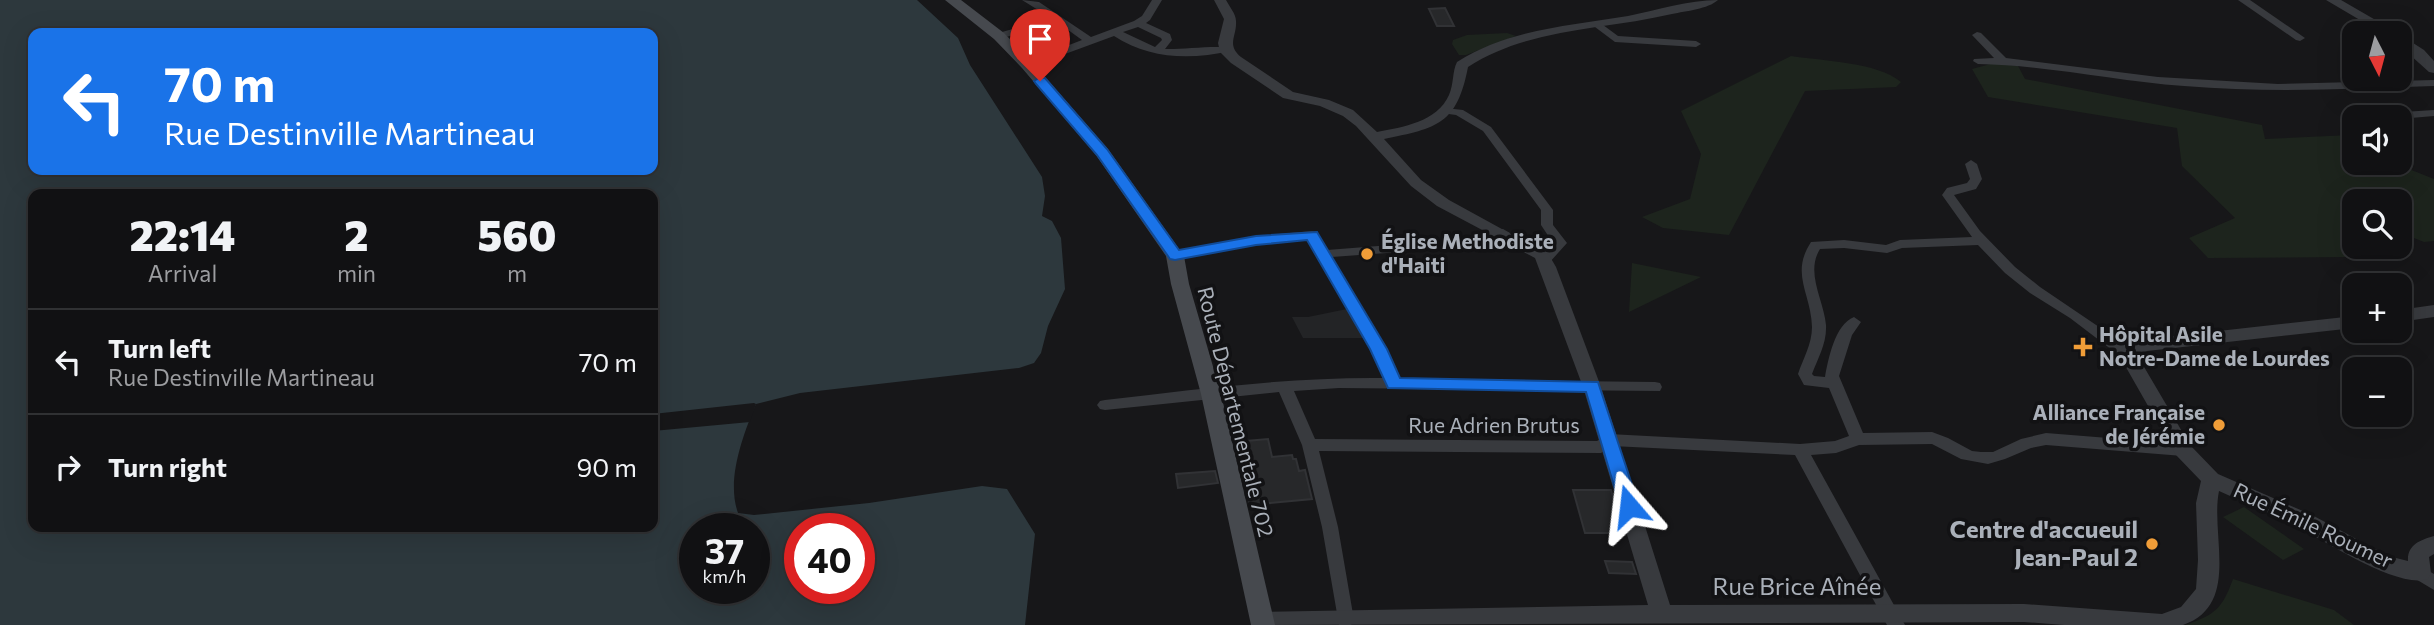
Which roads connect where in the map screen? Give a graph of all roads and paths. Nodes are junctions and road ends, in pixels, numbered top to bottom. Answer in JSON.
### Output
{"nodes":[{"id":1,"x":952,"y":0,"type":"edge"},
{"id":2,"x":1027,"y":0,"type":"edge"},
{"id":3,"x":1157,"y":0,"type":"edge"},
{"id":4,"x":1220,"y":0,"type":"edge"},
{"id":5,"x":1712,"y":0,"type":"edge"},
{"id":6,"x":2243,"y":0,"type":"edge"},
{"id":7,"x":2332,"y":0,"type":"edge"},
{"id":8,"x":1057,"y":19,"type":"junction"},
{"id":9,"x":2370,"y":21,"type":"edge"},
{"id":10,"x":1138,"y":23,"type":"junction"},
{"id":11,"x":1599,"y":25,"type":"junction"},
{"id":12,"x":1115,"y":33,"type":"junction"},
{"id":13,"x":1978,"y":35,"type":"dead end"},
{"id":14,"x":999,"y":36,"type":"junction"},
{"id":15,"x":2300,"y":38,"type":"dead end"},
{"id":16,"x":1090,"y":41,"type":"junction"},
{"id":17,"x":1662,"y":42,"type":"junction"},
{"id":18,"x":1696,"y":44,"type":"dead end"},
{"id":19,"x":2412,"y":48,"type":"edge"},
{"id":20,"x":1226,"y":49,"type":"junction"},
{"id":21,"x":1158,"y":51,"type":"junction"},
{"id":22,"x":1679,"y":55,"type":"dead end"},
{"id":23,"x":1979,"y":61,"type":"dead end"},
{"id":24,"x":2005,"y":62,"type":"junction"},
{"id":25,"x":1027,"y":65,"type":"junction"},
{"id":26,"x":2434,"y":69,"type":"edge"},
{"id":27,"x":2434,"y":83,"type":"edge"},
{"id":28,"x":1445,"y":111,"type":"junction"},
{"id":29,"x":2434,"y":113,"type":"edge"},
{"id":30,"x":2412,"y":114,"type":"edge"},
{"id":31,"x":1374,"y":137,"type":"junction"},
{"id":32,"x":1971,"y":164,"type":"dead end"},
{"id":33,"x":1503,"y":233,"type":"junction"},
{"id":34,"x":1984,"y":241,"type":"junction"},
{"id":35,"x":1322,"y":254,"type":"junction"},
{"id":36,"x":1175,"y":256,"type":"junction"},
{"id":37,"x":1544,"y":260,"type":"junction"},
{"id":38,"x":2434,"y":310,"type":"edge"},
{"id":39,"x":2412,"y":314,"type":"edge"},
{"id":40,"x":1854,"y":322,"type":"dead end"},
{"id":41,"x":2342,"y":323,"type":"edge"},
{"id":42,"x":2128,"y":353,"type":"junction"},
{"id":43,"x":1835,"y":383,"type":"junction"},
{"id":44,"x":1394,"y":384,"type":"junction"},
{"id":45,"x":1284,"y":386,"type":"junction"},
{"id":46,"x":1592,"y":387,"type":"junction"},
{"id":47,"x":1655,"y":387,"type":"dead end"},
{"id":48,"x":1211,"y":394,"type":"junction"},
{"id":49,"x":1104,"y":405,"type":"dead end"},
{"id":50,"x":1858,"y":439,"type":"junction"},
{"id":51,"x":1609,"y":440,"type":"junction"},
{"id":52,"x":1310,"y":445,"type":"junction"},
{"id":53,"x":1800,"y":450,"type":"junction"},
{"id":54,"x":2183,"y":450,"type":"junction"},
{"id":55,"x":2211,"y":479,"type":"junction"},
{"id":56,"x":2434,"y":544,"type":"edge"},
{"id":57,"x":2427,"y":578,"type":"edge"},
{"id":58,"x":1663,"y":619,"type":"edge"},
{"id":59,"x":1893,"y":619,"type":"edge"},
{"id":60,"x":1345,"y":620,"type":"junction"},
{"id":61,"x":1440,"y":621,"type":"edge"},
{"id":62,"x":1262,"y":623,"type":"edge"}],
"edges":[{"from":1,"to":14,"type":"main road","name":"Route Départementale 702"},
{"from":2,"to":8,"type":"street"},
{"from":3,"to":10,"type":"street"},
{"from":4,"to":20,"type":"street"},
{"from":5,"to":11,"type":"street"},
{"from":6,"to":15,"type":"street"},
{"from":7,"to":9,"type":"street"},
{"from":8,"to":14,"type":"street"},
{"from":8,"to":16,"type":"street"},
{"from":10,"to":12,"type":"street"},
{"from":10,"to":21,"type":"street"},
{"from":11,"to":17,"type":"street"},
{"from":11,"to":28,"type":"street"},
{"from":12,"to":16,"type":"street"},
{"from":12,"to":21,"type":"street"},
{"from":13,"to":24,"type":"street"},
{"from":14,"to":25,"type":"main road","name":"Route Départementale 702"},
{"from":16,"to":25,"type":"street"},
{"from":17,"to":18,"type":"street"},
{"from":17,"to":22,"type":"street"},
{"from":19,"to":26,"type":"street"},
{"from":20,"to":21,"type":"street"},
{"from":20,"to":31,"type":"street"},
{"from":23,"to":24,"type":"street"},
{"from":24,"to":27,"type":"street"},
{"from":25,"to":36,"type":"main road","name":"Route Départementale 702"},
{"from":28,"to":31,"type":"street"},
{"from":28,"to":37,"type":"street"},
{"from":29,"to":30,"type":"street"},
{"from":31,"to":33,"type":"street"},
{"from":32,"to":34,"type":"street"},
{"from":33,"to":35,"type":"street"},
{"from":33,"to":37,"type":"street"},
{"from":34,"to":42,"type":"street"},
{"from":34,"to":43,"type":"street"},
{"from":35,"to":36,"type":"street"},
{"from":35,"to":44,"type":"street"},
{"from":36,"to":48,"type":"main road","name":"Route Départementale 702"},
{"from":37,"to":46,"type":"street"},
{"from":38,"to":39,"type":"street"},
{"from":40,"to":43,"type":"street"},
{"from":41,"to":42,"type":"street"},
{"from":42,"to":54,"type":"street"},
{"from":43,"to":50,"type":"street"},
{"from":44,"to":45,"type":"street"},
{"from":44,"to":46,"type":"street"},
{"from":45,"to":48,"type":"street"},
{"from":45,"to":52,"type":"street"},
{"from":46,"to":47,"type":"street"},
{"from":46,"to":51,"type":"street"},
{"from":48,"to":49,"type":"street"},
{"from":48,"to":62,"type":"main road","name":"Route Départementale 702"},
{"from":50,"to":53,"type":"street","name":"Rue Adrien Brutus"},
{"from":50,"to":54,"type":"street","name":"Rue Adrien Brutus"},
{"from":51,"to":52,"type":"street","name":"Rue Adrien Brutus"},
{"from":51,"to":53,"type":"street","name":"Rue Adrien Brutus"},
{"from":51,"to":58,"type":"street"},
{"from":52,"to":60,"type":"street"},
{"from":53,"to":59,"type":"street"},
{"from":54,"to":55,"type":"street"},
{"from":55,"to":57,"type":"street","name":"Rue Émile Roumer"},
{"from":55,"to":59,"type":"street","name":"Rue Brice Aînée"},
{"from":56,"to":57,"type":"street","name":"Rue Émile Roumer"},
{"from":58,"to":59,"type":"street","name":"Rue Brice Aînée"},
{"from":58,"to":61,"type":"street","name":"Rue Brice Aînée"},
{"from":60,"to":61,"type":"street","name":"Rue Brice Aînée"},
{"from":60,"to":62,"type":"street","name":"Rue Brice Aînée"}]}
